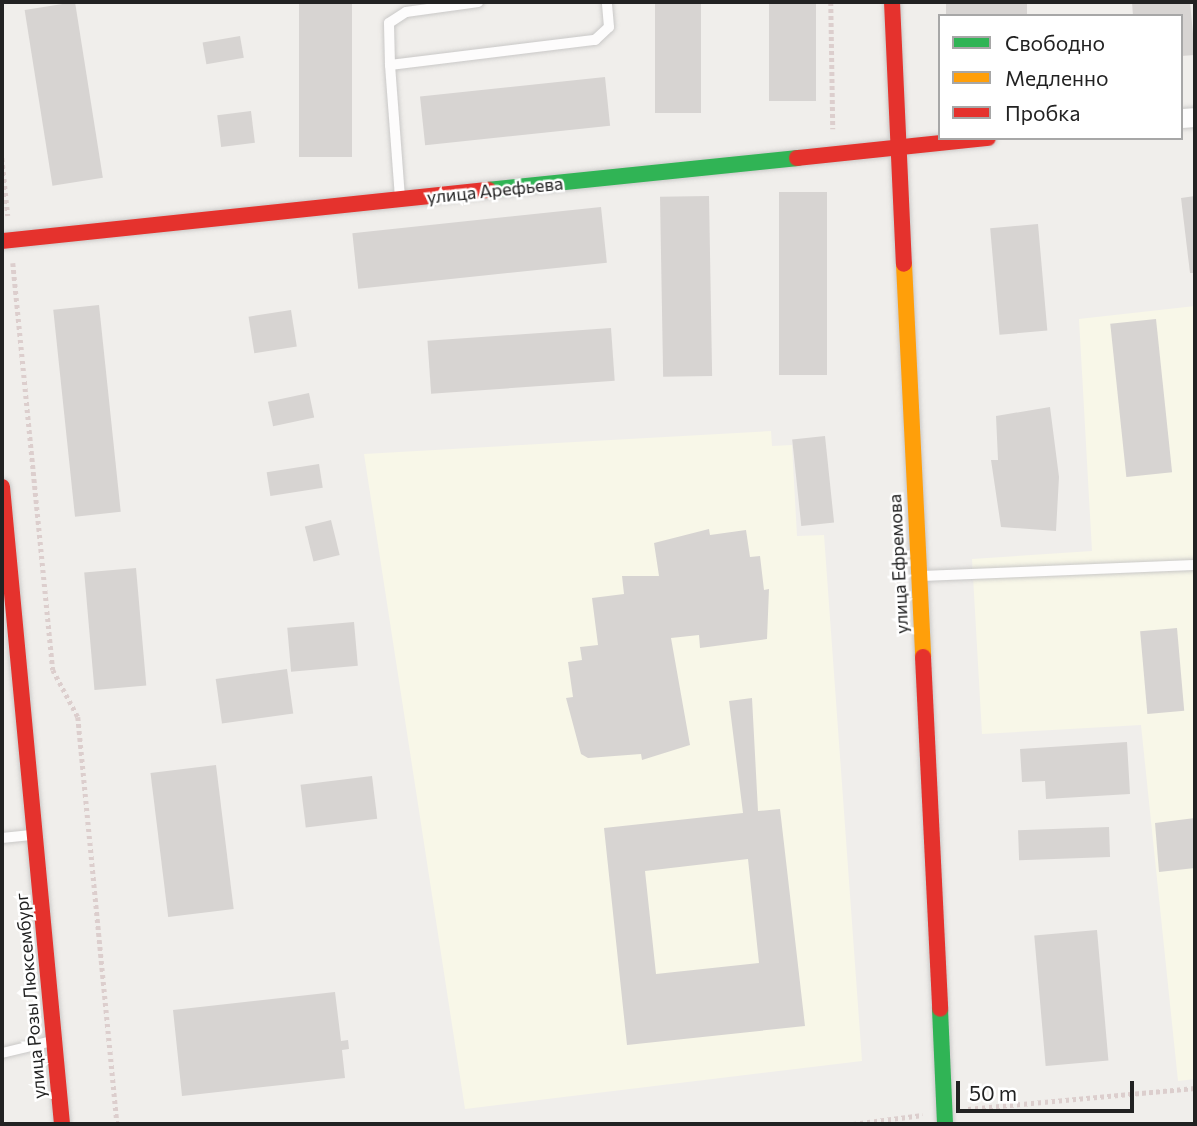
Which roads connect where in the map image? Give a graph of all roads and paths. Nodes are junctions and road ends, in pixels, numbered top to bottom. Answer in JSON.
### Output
{"nodes":[{"id":1,"x":478,"y":2,"type":"edge"},
{"id":2,"x":607,"y":2,"type":"edge"},
{"id":3,"x":831,"y":2,"type":"edge"},
{"id":4,"x":892,"y":2,"type":"edge"},
{"id":5,"x":390,"y":65,"type":"junction"},
{"id":6,"x":970,"y":140,"type":"edge"},
{"id":7,"x":897,"y":148,"type":"junction"},
{"id":8,"x":833,"y":154,"type":"junction"},
{"id":9,"x":2,"y":158,"type":"edge"},
{"id":10,"x":400,"y":200,"type":"junction"},
{"id":11,"x":7,"y":241,"type":"edge"},
{"id":12,"x":2,"y":487,"type":"edge"},
{"id":13,"x":1195,"y":565,"type":"edge"},
{"id":14,"x":917,"y":576,"type":"junction"},
{"id":15,"x":35,"y":834,"type":"junction"},
{"id":16,"x":2,"y":838,"type":"edge"},
{"id":17,"x":53,"y":1041,"type":"junction"},
{"id":18,"x":2,"y":1053,"type":"edge"},
{"id":19,"x":1195,"y":1088,"type":"edge"},
{"id":20,"x":944,"y":1118,"type":"edge"},
{"id":21,"x":62,"y":1124,"type":"edge"},
{"id":22,"x":117,"y":1124,"type":"edge"},
{"id":23,"x":853,"y":1124,"type":"edge"}],
"edges":[{"from":1,"to":5,"type":"lane"},
{"from":2,"to":5,"type":"lane"},
{"from":3,"to":8,"type":"path"},
{"from":4,"to":7,"type":"street","name":"улица Ефремова"},
{"from":5,"to":10,"type":"lane"},
{"from":6,"to":7,"type":"street","name":"улица Арефьева"},
{"from":7,"to":8,"type":"street","name":"улица Арефьева"},
{"from":7,"to":14,"type":"street","name":"улица Ефремова"},
{"from":8,"to":10,"type":"street","name":"улица Арефьева"},
{"from":9,"to":11,"type":"path"},
{"from":10,"to":11,"type":"street","name":"улица Арефьева"},
{"from":11,"to":22,"type":"path"},
{"from":12,"to":15,"type":"street","name":"улица Розы Люксембург"},
{"from":13,"to":14,"type":"lane"},
{"from":14,"to":20,"type":"street","name":"улица Ефремова"},
{"from":15,"to":16,"type":"lane"},
{"from":15,"to":17,"type":"street","name":"улица Розы Люксембург"},
{"from":17,"to":18,"type":"lane"},
{"from":17,"to":21,"type":"street","name":"улица Розы Люксембург"},
{"from":19,"to":20,"type":"path"},
{"from":20,"to":23,"type":"path"}]}
